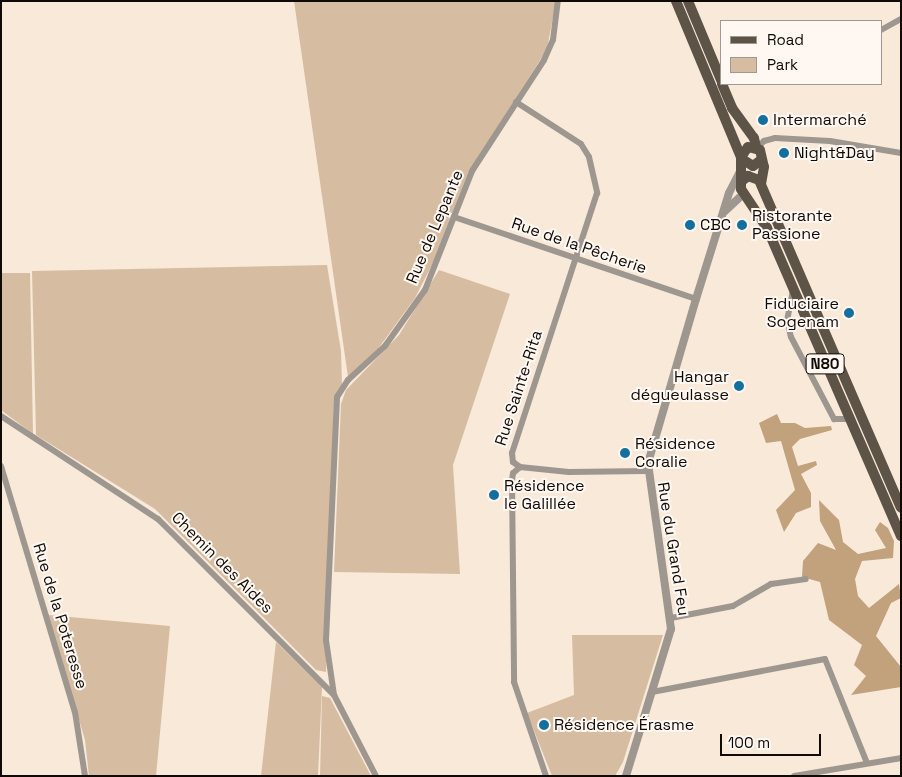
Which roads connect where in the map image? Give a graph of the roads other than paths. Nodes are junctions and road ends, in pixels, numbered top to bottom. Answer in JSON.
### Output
{"nodes":[{"id":1,"x":558,"y":1,"type":"edge"},
{"id":2,"x":676,"y":1,"type":"edge"},
{"id":3,"x":688,"y":1,"type":"edge"},
{"id":4,"x":901,"y":19,"type":"edge"},
{"id":5,"x":882,"y":29,"type":"edge"},
{"id":6,"x":720,"y":78,"type":"edge"},
{"id":7,"x":722,"y":85,"type":"edge"},
{"id":8,"x":516,"y":102,"type":"junction"},
{"id":9,"x":757,"y":147,"type":"junction"},
{"id":10,"x":901,"y":152,"type":"edge"},
{"id":11,"x":761,"y":160,"type":"junction"},
{"id":12,"x":741,"y":162,"type":"junction"},
{"id":13,"x":761,"y":185,"type":"junction"},
{"id":14,"x":741,"y":188,"type":"junction"},
{"id":15,"x":725,"y":211,"type":"junction"},
{"id":16,"x":454,"y":218,"type":"junction"},
{"id":17,"x":575,"y":260,"type":"junction"},
{"id":18,"x":793,"y":290,"type":"junction"},
{"id":19,"x":696,"y":298,"type":"junction"},
{"id":20,"x":1,"y":416,"type":"edge"},
{"id":21,"x":848,"y":419,"type":"junction"},
{"id":22,"x":1,"y":466,"type":"edge"},
{"id":23,"x":520,"y":467,"type":"junction"},
{"id":24,"x":647,"y":471,"type":"junction"},
{"id":25,"x":901,"y":508,"type":"edge"},
{"id":26,"x":901,"y":536,"type":"edge"},
{"id":27,"x":806,"y":579,"type":"dead end"},
{"id":28,"x":671,"y":618,"type":"junction"},
{"id":29,"x":652,"y":692,"type":"junction"},
{"id":30,"x":334,"y":695,"type":"junction"},
{"id":31,"x":901,"y":758,"type":"edge"},
{"id":32,"x":867,"y":763,"type":"junction"},
{"id":33,"x":85,"y":776,"type":"edge"},
{"id":34,"x":376,"y":776,"type":"edge"},
{"id":35,"x":546,"y":776,"type":"edge"},
{"id":36,"x":626,"y":776,"type":"edge"},
{"id":37,"x":794,"y":776,"type":"edge"}],
"edges":[{"from":1,"to":8,"type":"street","name":"Rue de Lepante"},
{"from":2,"to":12,"type":"main road","number":"N80"},
{"from":3,"to":6,"type":"main road"},
{"from":4,"to":5,"type":"street"},
{"from":7,"to":9,"type":"main road","number":"N80"},
{"from":8,"to":16,"type":"street","name":"Rue de Lepante"},
{"from":8,"to":17,"type":"street","name":"Rue Sainte-Rita"},
{"from":9,"to":10,"type":"street"},
{"from":9,"to":11,"type":"main road","number":"N80"},
{"from":9,"to":12,"type":"main road"},
{"from":11,"to":12,"type":"main road"},
{"from":11,"to":13,"type":"main road","number":"N80"},
{"from":12,"to":14,"type":"main road","number":"N80"},
{"from":13,"to":14,"type":"main road"},
{"from":13,"to":14,"type":"main road"},
{"from":13,"to":25,"type":"main road","number":"N80"},
{"from":14,"to":15,"type":"street","name":"Rue du Grand Feu"},
{"from":14,"to":15,"type":"street","name":"Rue du Grand Feu"},
{"from":14,"to":18,"type":"main road","number":"N80"},
{"from":15,"to":19,"type":"street","name":"Rue du Grand Feu"},
{"from":16,"to":17,"type":"street","name":"Rue de la Pêcherie"},
{"from":16,"to":30,"type":"street","name":"Rue de Lepante"},
{"from":17,"to":19,"type":"street","name":"Rue de la Pêcherie"},
{"from":17,"to":23,"type":"street","name":"Rue Sainte-Rita"},
{"from":18,"to":21,"type":"main road","number":"N80"},
{"from":18,"to":21,"type":"street"},
{"from":19,"to":24,"type":"street","name":"Rue du Grand Feu"},
{"from":20,"to":30,"type":"street","name":"Chemin des Aides"},
{"from":21,"to":26,"type":"main road","number":"N80"},
{"from":22,"to":33,"type":"street","name":"Rue de la Poteresse"},
{"from":23,"to":24,"type":"street"},
{"from":23,"to":35,"type":"street","name":"Rue Sainte-Rita"},
{"from":24,"to":28,"type":"street","name":"Rue du Grand Feu"},
{"from":27,"to":28,"type":"street"},
{"from":28,"to":29,"type":"street","name":"Rue du Grand Feu"},
{"from":29,"to":32,"type":"street"},
{"from":29,"to":36,"type":"street","name":"Rue du Grand Feu"},
{"from":30,"to":34,"type":"street","name":"Chemin des Aides"},
{"from":31,"to":32,"type":"street"},
{"from":32,"to":37,"type":"street"}]}
